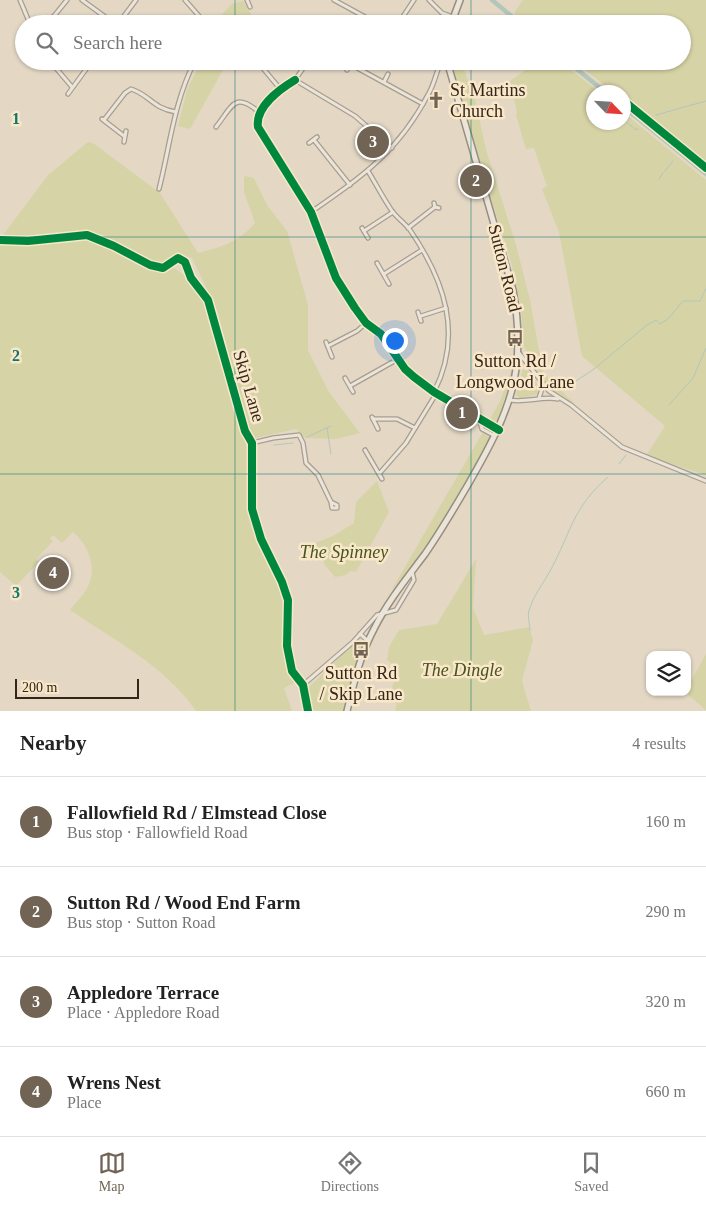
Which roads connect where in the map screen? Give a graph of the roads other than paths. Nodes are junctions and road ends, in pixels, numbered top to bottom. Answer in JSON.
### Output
{"nodes":[{"id":1,"x":20,"y":0,"type":"edge"},
{"id":2,"x":67,"y":0,"type":"edge"},
{"id":3,"x":82,"y":0,"type":"edge"},
{"id":4,"x":136,"y":0,"type":"edge"},
{"id":5,"x":253,"y":0,"type":"edge"},
{"id":6,"x":334,"y":0,"type":"edge"},
{"id":7,"x":414,"y":0,"type":"edge"},
{"id":8,"x":429,"y":0,"type":"edge"},
{"id":9,"x":460,"y":0,"type":"edge"},
{"id":10,"x":187,"y":1,"type":"edge"},
{"id":11,"x":249,"y":3,"type":"edge"},
{"id":12,"x":26,"y":15,"type":"edge"},
{"id":13,"x":55,"y":15,"type":"edge"},
{"id":14,"x":103,"y":15,"type":"edge"},
{"id":15,"x":124,"y":15,"type":"edge"},
{"id":16,"x":199,"y":15,"type":"edge"},
{"id":17,"x":362,"y":15,"type":"edge"},
{"id":18,"x":404,"y":15,"type":"edge"},
{"id":19,"x":446,"y":15,"type":"edge"},
{"id":20,"x":454,"y":15,"type":"edge"},
{"id":21,"x":58,"y":70,"type":"edge"},
{"id":22,"x":85,"y":70,"type":"edge"},
{"id":23,"x":190,"y":70,"type":"edge"},
{"id":24,"x":264,"y":70,"type":"edge"},
{"id":25,"x":302,"y":70,"type":"edge"},
{"id":26,"x":363,"y":70,"type":"edge"},
{"id":27,"x":438,"y":70,"type":"edge"},
{"id":28,"x":449,"y":70,"type":"edge"},
{"id":29,"x":388,"y":74,"type":"dead end"},
{"id":30,"x":295,"y":80,"type":"junction"},
{"id":31,"x":384,"y":82,"type":"junction"},
{"id":32,"x":72,"y":87,"type":"junction"},
{"id":33,"x":281,"y":90,"type":"junction"},
{"id":34,"x":68,"y":94,"type":"dead end"},
{"id":35,"x":423,"y":104,"type":"junction"},
{"id":36,"x":176,"y":112,"type":"junction"},
{"id":37,"x":260,"y":113,"type":"junction"},
{"id":38,"x":216,"y":128,"type":"dead end"},
{"id":39,"x":126,"y":131,"type":"dead end"},
{"id":40,"x":124,"y":136,"type":"junction"},
{"id":41,"x":124,"y":142,"type":"dead end"},
{"id":42,"x":309,"y":143,"type":"dead end"},
{"id":43,"x":392,"y":148,"type":"junction"},
{"id":44,"x":368,"y":171,"type":"junction"},
{"id":45,"x":350,"y":185,"type":"junction"},
{"id":46,"x":159,"y":189,"type":"dead end"},
{"id":47,"x":436,"y":206,"type":"dead end"},
{"id":48,"x":311,"y":212,"type":"junction"},
{"id":49,"x":393,"y":212,"type":"junction"},
{"id":50,"x":408,"y":228,"type":"junction"},
{"id":51,"x":368,"y":238,"type":"dead end"},
{"id":52,"x":0,"y":240,"type":"edge"},
{"id":53,"x":422,"y":250,"type":"junction"},
{"id":54,"x":377,"y":263,"type":"dead end"},
{"id":55,"x":384,"y":274,"type":"junction"},
{"id":56,"x":389,"y":284,"type":"dead end"},
{"id":57,"x":446,"y":308,"type":"junction"},
{"id":58,"x":421,"y":321,"type":"dead end"},
{"id":59,"x":366,"y":323,"type":"junction"},
{"id":60,"x":519,"y":353,"type":"junction"},
{"id":61,"x":332,"y":357,"type":"dead end"},
{"id":62,"x":398,"y":359,"type":"junction"},
{"id":63,"x":345,"y":378,"type":"dead end"},
{"id":64,"x":543,"y":385,"type":"junction"},
{"id":65,"x":350,"y":386,"type":"junction"},
{"id":66,"x":353,"y":392,"type":"dead end"},
{"id":67,"x":435,"y":393,"type":"junction"},
{"id":68,"x":539,"y":398,"type":"junction"},
{"id":69,"x":559,"y":399,"type":"junction"},
{"id":70,"x":510,"y":400,"type":"junction"},
{"id":71,"x":479,"y":419,"type":"junction"},
{"id":72,"x":415,"y":428,"type":"junction"},
{"id":73,"x":378,"y":429,"type":"dead end"},
{"id":74,"x":498,"y":430,"type":"junction"},
{"id":75,"x":495,"y":436,"type":"junction"},
{"id":76,"x":252,"y":443,"type":"junction"},
{"id":77,"x":365,"y":450,"type":"dead end"},
{"id":78,"x":379,"y":474,"type":"junction"},
{"id":79,"x":382,"y":479,"type":"dead end"},
{"id":80,"x":706,"y":481,"type":"edge"},
{"id":81,"x":331,"y":502,"type":"dead end"},
{"id":82,"x":411,"y":571,"type":"junction"},
{"id":83,"x":383,"y":613,"type":"junction"},
{"id":84,"x":360,"y":634,"type":"junction"},
{"id":85,"x":368,"y":641,"type":"junction"},
{"id":86,"x":303,"y":685,"type":"junction"},
{"id":87,"x":308,"y":711,"type":"edge"},
{"id":88,"x":347,"y":711,"type":"edge"}],
"edges":[{"from":1,"to":12,"type":"street"},
{"from":2,"to":13,"type":"street"},
{"from":3,"to":14,"type":"street"},
{"from":4,"to":15,"type":"street"},
{"from":5,"to":11,"type":"street"},
{"from":6,"to":17,"type":"street"},
{"from":7,"to":18,"type":"street"},
{"from":8,"to":19,"type":"street"},
{"from":9,"to":20,"type":"main road"},
{"from":10,"to":16,"type":"street"},
{"from":21,"to":32,"type":"street"},
{"from":22,"to":32,"type":"street"},
{"from":23,"to":36,"type":"street"},
{"from":24,"to":33,"type":"street"},
{"from":25,"to":30,"type":"street"},
{"from":26,"to":31,"type":"street"},
{"from":27,"to":35,"type":"street","name":"Sutton Road"},
{"from":28,"to":60,"type":"main road","name":"Sutton Road"},
{"from":29,"to":31,"type":"street"},
{"from":30,"to":33,"type":"street"},
{"from":30,"to":43,"type":"street"},
{"from":31,"to":35,"type":"street"},
{"from":32,"to":34,"type":"street"},
{"from":33,"to":37,"type":"street"},
{"from":35,"to":43,"type":"street"},
{"from":36,"to":40,"type":"street"},
{"from":36,"to":46,"type":"street"},
{"from":37,"to":38,"type":"street"},
{"from":37,"to":48,"type":"street"},
{"from":39,"to":40,"type":"street"},
{"from":40,"to":41,"type":"street"},
{"from":42,"to":45,"type":"street"},
{"from":43,"to":44,"type":"street"},
{"from":44,"to":45,"type":"street"},
{"from":44,"to":49,"type":"street"},
{"from":45,"to":48,"type":"street"},
{"from":47,"to":50,"type":"street"},
{"from":48,"to":59,"type":"street"},
{"from":49,"to":50,"type":"street"},
{"from":49,"to":51,"type":"street"},
{"from":50,"to":53,"type":"street"},
{"from":52,"to":76,"type":"street","name":"Skip Lane"},
{"from":53,"to":55,"type":"street"},
{"from":53,"to":57,"type":"street"},
{"from":54,"to":55,"type":"street"},
{"from":55,"to":56,"type":"street"},
{"from":57,"to":58,"type":"street"},
{"from":57,"to":67,"type":"street"},
{"from":59,"to":61,"type":"street"},
{"from":59,"to":62,"type":"street"},
{"from":60,"to":64,"type":"street"},
{"from":60,"to":70,"type":"main road","name":"Sutton Road"},
{"from":62,"to":65,"type":"street"},
{"from":62,"to":67,"type":"street"},
{"from":63,"to":65,"type":"street"},
{"from":64,"to":68,"type":"street"},
{"from":64,"to":69,"type":"street"},
{"from":65,"to":66,"type":"street"},
{"from":67,"to":71,"type":"street"},
{"from":67,"to":72,"type":"street"},
{"from":68,"to":69,"type":"street"},
{"from":68,"to":70,"type":"street"},
{"from":69,"to":80,"type":"street"},
{"from":70,"to":74,"type":"main road","name":"Sutton Road"},
{"from":71,"to":74,"type":"street"},
{"from":71,"to":75,"type":"street"},
{"from":72,"to":73,"type":"street"},
{"from":72,"to":78,"type":"street"},
{"from":74,"to":75,"type":"main road","name":"Sutton Road"},
{"from":75,"to":82,"type":"main road","name":"Sutton Road"},
{"from":76,"to":81,"type":"street"},
{"from":76,"to":86,"type":"street","name":"Skip Lane"},
{"from":77,"to":78,"type":"street"},
{"from":78,"to":79,"type":"street"},
{"from":82,"to":83,"type":"main road","name":"Sutton Road"},
{"from":82,"to":83,"type":"street","name":"Sutton Road"},
{"from":83,"to":84,"type":"street"},
{"from":83,"to":85,"type":"main road","name":"Sutton Road"},
{"from":84,"to":85,"type":"street"},
{"from":84,"to":86,"type":"street"},
{"from":85,"to":88,"type":"main road","name":"Sutton Road"},
{"from":86,"to":87,"type":"street","name":"Skip Lane"}]}
